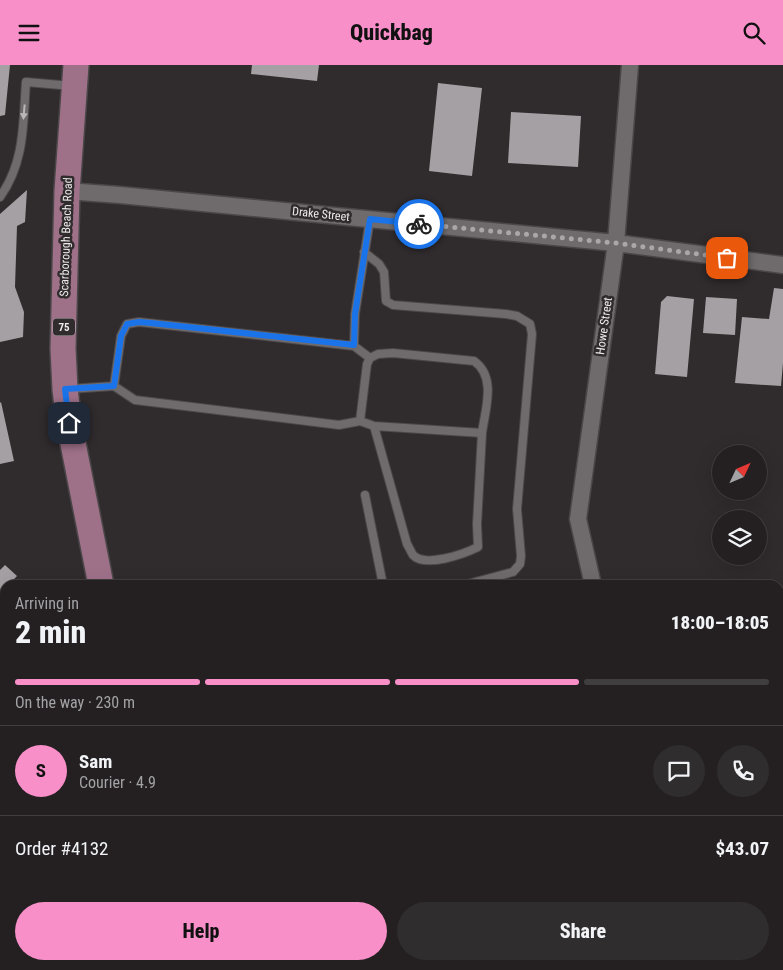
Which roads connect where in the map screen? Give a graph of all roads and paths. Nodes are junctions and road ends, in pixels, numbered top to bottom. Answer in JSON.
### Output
{"nodes":[{"id":1,"x":630,"y":65,"type":"edge"},
{"id":2,"x":75,"y":76,"type":"edge"},
{"id":3,"x":67,"y":191,"type":"junction"},
{"id":4,"x":0,"y":197,"type":"edge"},
{"id":5,"x":370,"y":219,"type":"junction"},
{"id":6,"x":616,"y":243,"type":"junction"},
{"id":7,"x":364,"y":252,"type":"junction"},
{"id":8,"x":783,"y":265,"type":"edge"},
{"id":9,"x":354,"y":345,"type":"junction"},
{"id":10,"x":370,"y":358,"type":"junction"},
{"id":11,"x":114,"y":386,"type":"junction"},
{"id":12,"x":65,"y":389,"type":"junction"},
{"id":13,"x":360,"y":421,"type":"junction"},
{"id":14,"x":374,"y":426,"type":"junction"},
{"id":15,"x":482,"y":433,"type":"junction"},
{"id":16,"x":365,"y":495,"type":"dead end"},
{"id":17,"x":100,"y":580,"type":"edge"},
{"id":18,"x":382,"y":580,"type":"edge"},
{"id":19,"x":483,"y":580,"type":"edge"},
{"id":20,"x":592,"y":580,"type":"edge"}],
"edges":[{"from":1,"to":6,"type":"street","name":"Howe Street"},
{"from":2,"to":3,"type":"main road","name":"Scarborough Beach Road","number":"75"},
{"from":2,"to":4,"type":"lane","one_way":true},
{"from":3,"to":5,"type":"street","name":"Drake Street"},
{"from":3,"to":12,"type":"main road","name":"Scarborough Beach Road","number":"75"},
{"from":5,"to":6,"type":"street","name":"Drake Street"},
{"from":5,"to":7,"type":"lane"},
{"from":6,"to":8,"type":"street","name":"Drake Street"},
{"from":6,"to":20,"type":"street","name":"Howe Street"},
{"from":7,"to":9,"type":"lane"},
{"from":7,"to":19,"type":"lane"},
{"from":9,"to":10,"type":"lane"},
{"from":9,"to":11,"type":"lane"},
{"from":10,"to":13,"type":"lane"},
{"from":10,"to":15,"type":"lane"},
{"from":11,"to":12,"type":"lane"},
{"from":11,"to":13,"type":"lane"},
{"from":12,"to":17,"type":"main road","name":"Scarborough Beach Road","number":"75"},
{"from":13,"to":14,"type":"lane"},
{"from":14,"to":15,"type":"lane"},
{"from":14,"to":15,"type":"lane"},
{"from":16,"to":18,"type":"lane"}]}
